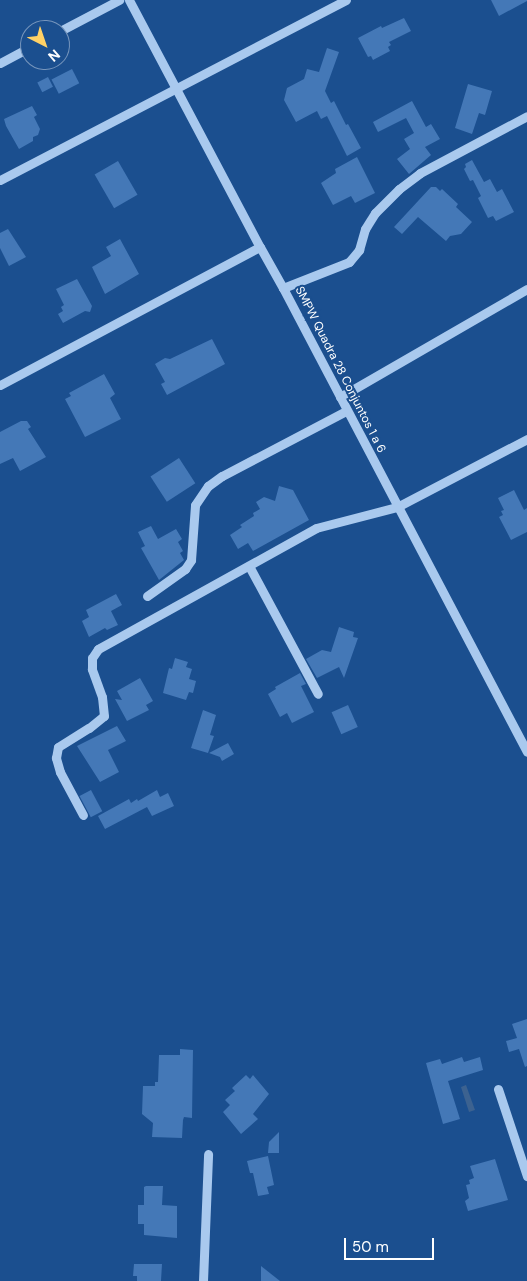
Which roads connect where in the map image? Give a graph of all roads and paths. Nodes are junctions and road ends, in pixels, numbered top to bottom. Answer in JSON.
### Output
{"nodes":[{"id":1,"x":119,"y":0,"type":"edge"},
{"id":2,"x":129,"y":0,"type":"edge"},
{"id":3,"x":346,"y":0,"type":"edge"},
{"id":4,"x":70,"y":26,"type":"edge"},
{"id":5,"x":20,"y":52,"type":"edge"},
{"id":6,"x":0,"y":63,"type":"edge"},
{"id":7,"x":175,"y":89,"type":"junction"},
{"id":8,"x":527,"y":116,"type":"edge"},
{"id":9,"x":0,"y":180,"type":"edge"},
{"id":10,"x":260,"y":247,"type":"junction"},
{"id":11,"x":284,"y":288,"type":"junction"},
{"id":12,"x":527,"y":289,"type":"edge"},
{"id":13,"x":0,"y":385,"type":"edge"},
{"id":14,"x":340,"y":397,"type":"junction"},
{"id":15,"x":346,"y":411,"type":"junction"},
{"id":16,"x":527,"y":439,"type":"edge"},
{"id":17,"x":397,"y":507,"type":"junction"},
{"id":18,"x":249,"y":566,"type":"junction"},
{"id":19,"x":147,"y":596,"type":"dead end"},
{"id":20,"x":318,"y":694,"type":"dead end"},
{"id":21,"x":527,"y":752,"type":"edge"},
{"id":22,"x":83,"y":815,"type":"dead end"},
{"id":23,"x":498,"y":1089,"type":"dead end"},
{"id":24,"x":208,"y":1154,"type":"dead end"},
{"id":25,"x":527,"y":1176,"type":"edge"},
{"id":26,"x":203,"y":1281,"type":"edge"}],
"edges":[{"from":1,"to":4,"type":"street"},
{"from":2,"to":7,"type":"street","name":"SMPW Quadra 28 Conjuntos 1 a 6"},
{"from":3,"to":7,"type":"street"},
{"from":5,"to":6,"type":"street"},
{"from":7,"to":9,"type":"street"},
{"from":7,"to":10,"type":"street","name":"SMPW Quadra 28 Conjuntos 1 a 6"},
{"from":8,"to":11,"type":"street"},
{"from":10,"to":11,"type":"street","name":"SMPW Quadra 28 Conjuntos 1 a 6"},
{"from":10,"to":13,"type":"street"},
{"from":11,"to":14,"type":"street","name":"SMPW Quadra 28 Conjuntos 1 a 6"},
{"from":12,"to":14,"type":"street"},
{"from":14,"to":15,"type":"street","name":"SMPW Quadra 28 Conjuntos 1 a 6"},
{"from":15,"to":17,"type":"street","name":"SMPW Quadra 28 Conjuntos 1 a 6"},
{"from":15,"to":19,"type":"street"},
{"from":16,"to":17,"type":"street"},
{"from":17,"to":18,"type":"street"},
{"from":17,"to":21,"type":"street","name":"SMPW Quadra 28 Conjuntos 1 a 6"},
{"from":18,"to":20,"type":"street"},
{"from":18,"to":22,"type":"street"},
{"from":23,"to":25,"type":"street"},
{"from":24,"to":26,"type":"street"}]}
